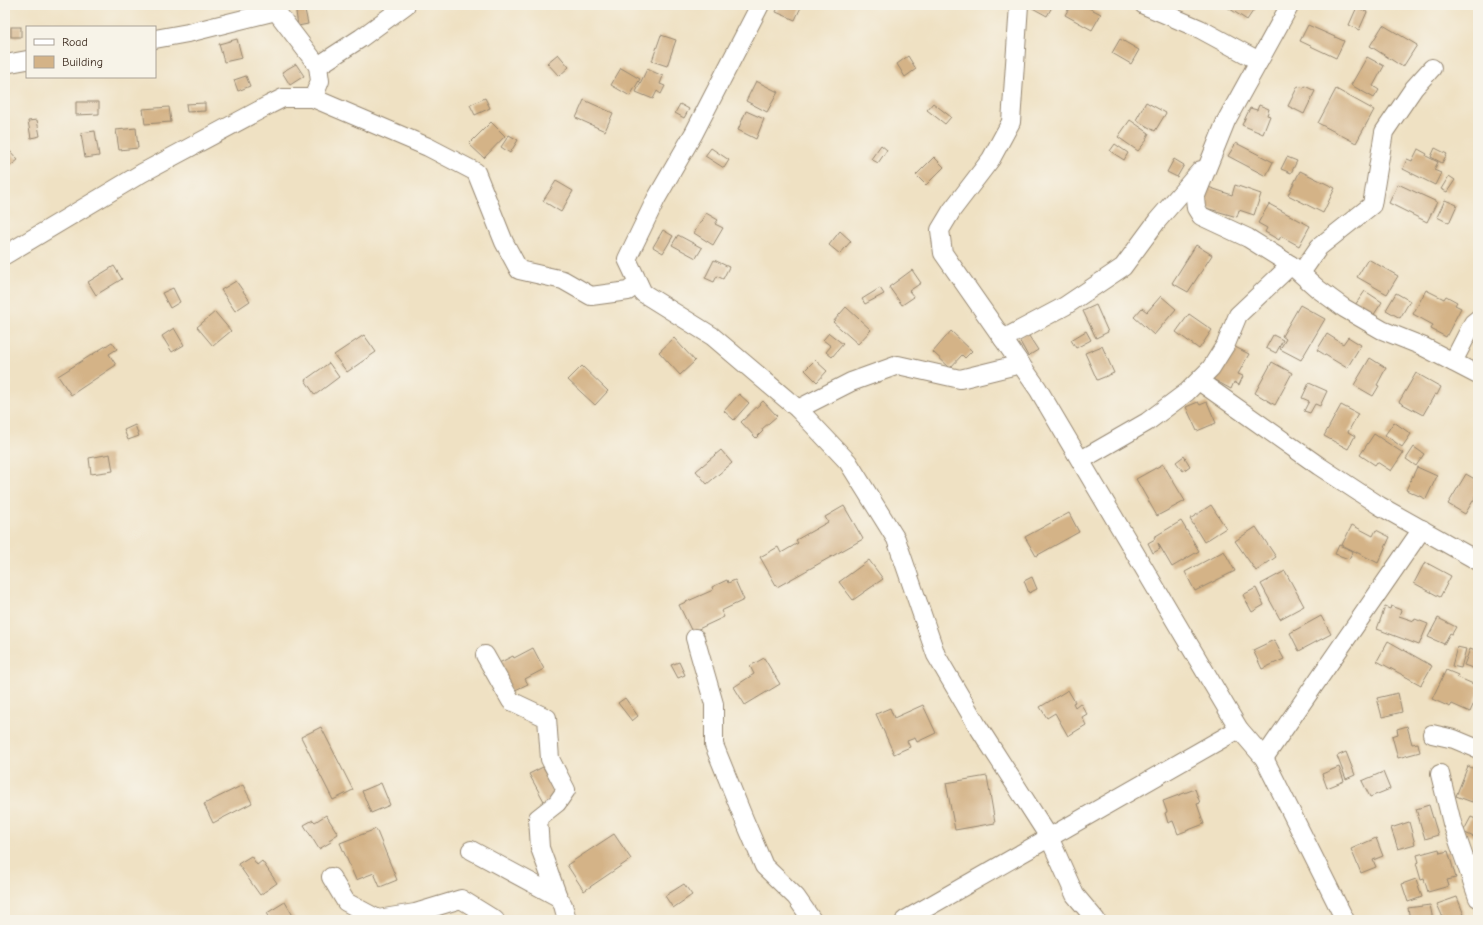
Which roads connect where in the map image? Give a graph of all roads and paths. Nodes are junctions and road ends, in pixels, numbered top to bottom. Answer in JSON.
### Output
{"nodes":[{"id":1,"x":406,"y":5,"type":"edge"},
{"id":2,"x":760,"y":5,"type":"edge"},
{"id":3,"x":1019,"y":5,"type":"edge"},
{"id":4,"x":1144,"y":5,"type":"edge"},
{"id":5,"x":1290,"y":5,"type":"edge"},
{"id":6,"x":275,"y":8,"type":"edge"},
{"id":7,"x":156,"y":39,"type":"edge"},
{"id":8,"x":26,"y":60,"type":"edge"},
{"id":9,"x":1259,"y":61,"type":"junction"},
{"id":10,"x":5,"y":64,"type":"edge"},
{"id":11,"x":318,"y":66,"type":"junction"},
{"id":12,"x":1432,"y":68,"type":"dead end"},
{"id":13,"x":313,"y":98,"type":"junction"},
{"id":14,"x":1211,"y":159,"type":"junction"},
{"id":15,"x":5,"y":255,"type":"edge"},
{"id":16,"x":1296,"y":269,"type":"junction"},
{"id":17,"x":638,"y":283,"type":"junction"},
{"id":18,"x":1478,"y":319,"type":"edge"},
{"id":19,"x":1003,"y":339,"type":"junction"},
{"id":20,"x":1453,"y":362,"type":"junction"},
{"id":21,"x":1021,"y":364,"type":"junction"},
{"id":22,"x":1478,"y":375,"type":"edge"},
{"id":23,"x":1198,"y":380,"type":"junction"},
{"id":24,"x":798,"y":409,"type":"junction"},
{"id":25,"x":1081,"y":460,"type":"junction"},
{"id":26,"x":1422,"y":529,"type":"junction"},
{"id":27,"x":1478,"y":561,"type":"edge"},
{"id":28,"x":695,"y":638,"type":"dead end"},
{"id":29,"x":485,"y":655,"type":"dead end"},
{"id":30,"x":1239,"y":729,"type":"junction"},
{"id":31,"x":1432,"y":734,"type":"dead end"},
{"id":32,"x":1478,"y":748,"type":"edge"},
{"id":33,"x":1264,"y":758,"type":"junction"},
{"id":34,"x":1440,"y":774,"type":"dead end"},
{"id":35,"x":1049,"y":837,"type":"junction"},
{"id":36,"x":471,"y":850,"type":"dead end"},
{"id":37,"x":331,"y":877,"type":"dead end"},
{"id":38,"x":558,"y":896,"type":"junction"},
{"id":39,"x":1478,"y":898,"type":"edge"},
{"id":40,"x":496,"y":920,"type":"edge"},
{"id":41,"x":567,"y":920,"type":"edge"},
{"id":42,"x":812,"y":920,"type":"edge"},
{"id":43,"x":905,"y":920,"type":"edge"},
{"id":44,"x":1096,"y":920,"type":"edge"},
{"id":45,"x":1345,"y":920,"type":"edge"}],
"edges":[{"from":1,"to":11,"type":"street"},
{"from":2,"to":17,"type":"street"},
{"from":3,"to":19,"type":"street"},
{"from":4,"to":9,"type":"street"},
{"from":5,"to":9,"type":"street"},
{"from":6,"to":7,"type":"street"},
{"from":6,"to":11,"type":"street"},
{"from":8,"to":10,"type":"street"},
{"from":9,"to":14,"type":"street"},
{"from":11,"to":13,"type":"street"},
{"from":12,"to":16,"type":"street"},
{"from":13,"to":15,"type":"street"},
{"from":13,"to":17,"type":"street"},
{"from":14,"to":16,"type":"street"},
{"from":14,"to":19,"type":"street"},
{"from":16,"to":20,"type":"street"},
{"from":16,"to":23,"type":"street"},
{"from":17,"to":24,"type":"street"},
{"from":18,"to":20,"type":"street"},
{"from":19,"to":21,"type":"street"},
{"from":20,"to":22,"type":"street"},
{"from":21,"to":24,"type":"street"},
{"from":21,"to":25,"type":"street"},
{"from":23,"to":25,"type":"street"},
{"from":23,"to":26,"type":"street"},
{"from":24,"to":35,"type":"street"},
{"from":25,"to":30,"type":"street"},
{"from":26,"to":27,"type":"street"},
{"from":26,"to":33,"type":"street"},
{"from":28,"to":42,"type":"street"},
{"from":29,"to":38,"type":"street"},
{"from":30,"to":33,"type":"street"},
{"from":30,"to":35,"type":"street"},
{"from":31,"to":32,"type":"street"},
{"from":33,"to":45,"type":"street"},
{"from":34,"to":39,"type":"street"},
{"from":35,"to":43,"type":"street"},
{"from":35,"to":44,"type":"street"},
{"from":36,"to":38,"type":"street"},
{"from":37,"to":40,"type":"street"},
{"from":38,"to":41,"type":"street"}]}
